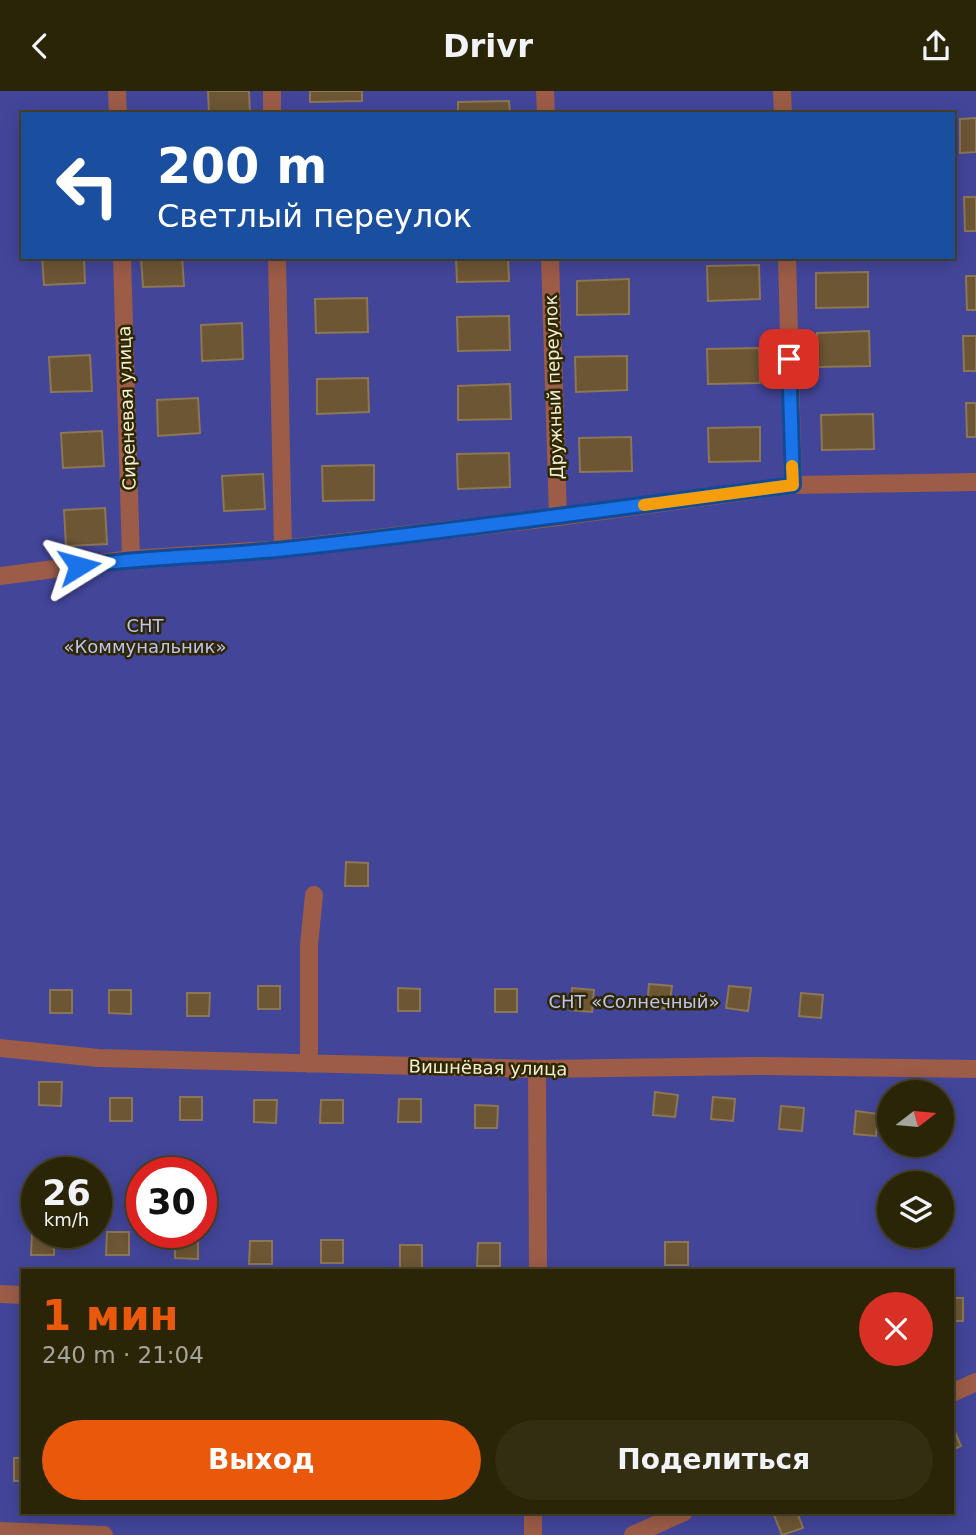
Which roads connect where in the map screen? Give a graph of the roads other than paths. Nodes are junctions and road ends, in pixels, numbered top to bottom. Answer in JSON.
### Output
{"nodes":[{"id":1,"x":117,"y":91,"type":"edge"},
{"id":2,"x":272,"y":91,"type":"edge"},
{"id":3,"x":545,"y":91,"type":"edge"},
{"id":4,"x":782,"y":91,"type":"edge"},
{"id":5,"x":118,"y":112,"type":"edge"},
{"id":6,"x":272,"y":112,"type":"edge"},
{"id":7,"x":546,"y":112,"type":"edge"},
{"id":8,"x":783,"y":112,"type":"edge"},
{"id":9,"x":122,"y":259,"type":"edge"},
{"id":10,"x":276,"y":259,"type":"edge"},
{"id":11,"x":550,"y":259,"type":"edge"},
{"id":12,"x":786,"y":259,"type":"edge"},
{"id":13,"x":976,"y":482,"type":"edge"},
{"id":14,"x":793,"y":485,"type":"junction"},
{"id":15,"x":558,"y":517,"type":"junction"},
{"id":16,"x":283,"y":549,"type":"junction"},
{"id":17,"x":131,"y":559,"type":"junction"},
{"id":18,"x":0,"y":576,"type":"edge"},
{"id":19,"x":314,"y":895,"type":"dead end"},
{"id":20,"x":0,"y":1048,"type":"edge"},
{"id":21,"x":309,"y":1064,"type":"junction"},
{"id":22,"x":537,"y":1069,"type":"junction"},
{"id":23,"x":976,"y":1069,"type":"edge"},
{"id":24,"x":538,"y":1269,"type":"edge"},
{"id":25,"x":0,"y":1294,"type":"edge"},
{"id":26,"x":21,"y":1295,"type":"edge"},
{"id":27,"x":976,"y":1382,"type":"edge"},
{"id":28,"x":954,"y":1391,"type":"edge"},
{"id":29,"x":533,"y":1514,"type":"edge"},
{"id":30,"x":680,"y":1514,"type":"edge"},
{"id":31,"x":0,"y":1531,"type":"edge"},
{"id":32,"x":104,"y":1535,"type":"edge"},
{"id":33,"x":533,"y":1535,"type":"edge"},
{"id":34,"x":633,"y":1535,"type":"edge"}],
"edges":[{"from":1,"to":5,"type":"street"},
{"from":2,"to":6,"type":"street"},
{"from":3,"to":7,"type":"street"},
{"from":4,"to":8,"type":"street"},
{"from":9,"to":17,"type":"street","name":"Сиреневая улица"},
{"from":10,"to":16,"type":"street"},
{"from":11,"to":15,"type":"street","name":"Дружный переулок"},
{"from":12,"to":14,"type":"street"},
{"from":13,"to":14,"type":"street"},
{"from":14,"to":15,"type":"street"},
{"from":15,"to":16,"type":"street"},
{"from":16,"to":17,"type":"street"},
{"from":17,"to":18,"type":"street"},
{"from":19,"to":21,"type":"street"},
{"from":20,"to":21,"type":"street","name":"Вишнёвая улица"},
{"from":21,"to":22,"type":"street","name":"Вишнёвая улица"},
{"from":22,"to":23,"type":"street","name":"Вишнёвая улица"},
{"from":22,"to":24,"type":"street"},
{"from":25,"to":26,"type":"street"},
{"from":27,"to":28,"type":"street"},
{"from":29,"to":33,"type":"street"},
{"from":30,"to":34,"type":"street"},
{"from":31,"to":32,"type":"street"}]}
